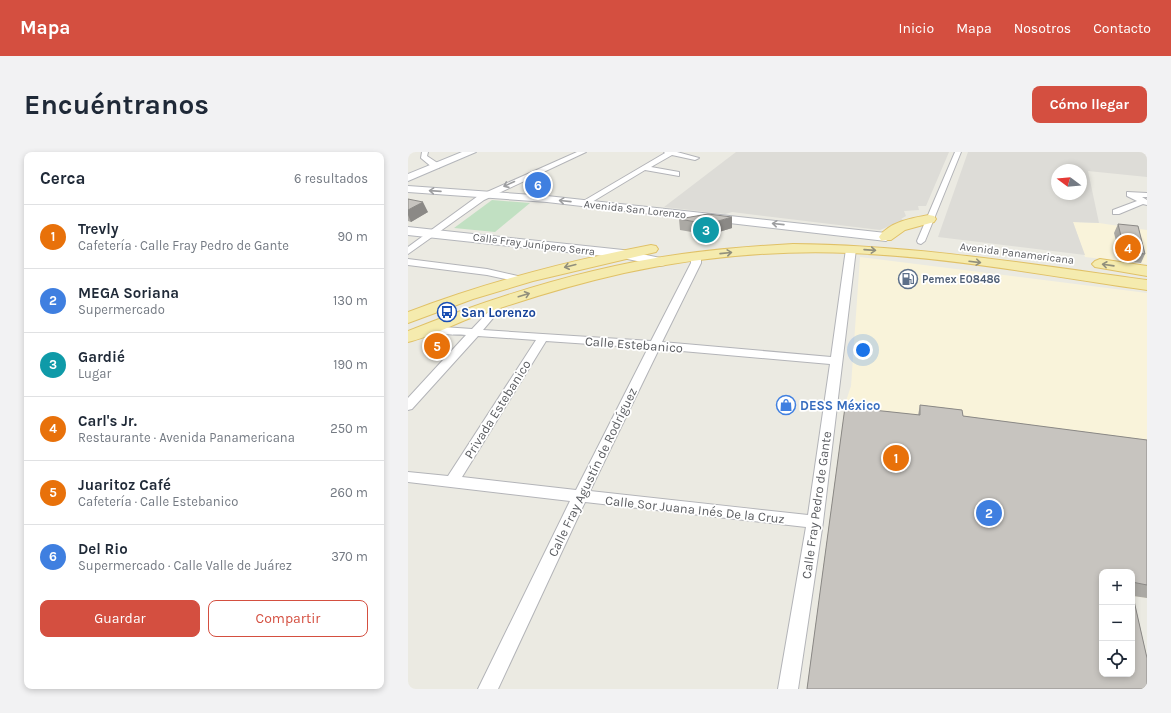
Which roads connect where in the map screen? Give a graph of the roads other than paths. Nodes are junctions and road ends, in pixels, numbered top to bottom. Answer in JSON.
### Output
{"nodes":[{"id":1,"x":425,"y":152,"type":"edge"},
{"id":2,"x":456,"y":152,"type":"edge"},
{"id":3,"x":471,"y":152,"type":"edge"},
{"id":4,"x":583,"y":152,"type":"edge"},
{"id":5,"x":670,"y":152,"type":"edge"},
{"id":6,"x":958,"y":152,"type":"edge"},
{"id":7,"x":695,"y":158,"type":"dead end"},
{"id":8,"x":433,"y":164,"type":"junction"},
{"id":9,"x":644,"y":168,"type":"junction"},
{"id":10,"x":408,"y":172,"type":"edge"},
{"id":11,"x":676,"y":174,"type":"dead end"},
{"id":12,"x":408,"y":178,"type":"edge"},
{"id":13,"x":408,"y":189,"type":"edge"},
{"id":14,"x":487,"y":194,"type":"junction"},
{"id":15,"x":1146,"y":200,"type":"edge"},
{"id":16,"x":584,"y":203,"type":"junction"},
{"id":17,"x":1116,"y":212,"type":"dead end"},
{"id":18,"x":929,"y":220,"type":"junction"},
{"id":19,"x":408,"y":231,"type":"edge"},
{"id":20,"x":432,"y":232,"type":"junction"},
{"id":21,"x":886,"y":237,"type":"junction"},
{"id":22,"x":720,"y":239,"type":"dead end"},
{"id":23,"x":921,"y":241,"type":"junction"},
{"id":24,"x":687,"y":243,"type":"dead end"},
{"id":25,"x":851,"y":249,"type":"junction"},
{"id":26,"x":408,"y":251,"type":"edge"},
{"id":27,"x":952,"y":252,"type":"junction"},
{"id":28,"x":623,"y":254,"type":"junction"},
{"id":29,"x":696,"y":256,"type":"junction"},
{"id":30,"x":408,"y":262,"type":"edge"},
{"id":31,"x":660,"y":262,"type":"junction"},
{"id":32,"x":1147,"y":271,"type":"edge"},
{"id":33,"x":519,"y":279,"type":"junction"},
{"id":34,"x":1147,"y":286,"type":"edge"},
{"id":35,"x":492,"y":305,"type":"junction"},
{"id":36,"x":408,"y":318,"type":"edge"},
{"id":37,"x":434,"y":326,"type":"junction"},
{"id":38,"x":474,"y":332,"type":"junction"},
{"id":39,"x":408,"y":337,"type":"edge"},
{"id":40,"x":543,"y":337,"type":"junction"},
{"id":41,"x":655,"y":345,"type":"junction"},
{"id":42,"x":836,"y":361,"type":"junction"},
{"id":43,"x":408,"y":406,"type":"edge"},
{"id":44,"x":408,"y":477,"type":"edge"},
{"id":45,"x":452,"y":482,"type":"junction"},
{"id":46,"x":580,"y":496,"type":"junction"},
{"id":47,"x":815,"y":522,"type":"junction"},
{"id":48,"x":488,"y":689,"type":"edge"},
{"id":49,"x":788,"y":689,"type":"edge"}],
"edges":[{"from":1,"to":8,"type":"street"},
{"from":2,"to":8,"type":"main road"},
{"from":3,"to":8,"type":"main road"},
{"from":4,"to":14,"type":"street","one_way":true},
{"from":5,"to":7,"type":"street"},
{"from":5,"to":9,"type":"street"},
{"from":6,"to":18,"type":"street"},
{"from":8,"to":10,"type":"main road"},
{"from":8,"to":12,"type":"main road"},
{"from":9,"to":11,"type":"street"},
{"from":9,"to":16,"type":"street"},
{"from":14,"to":13,"type":"main road","name":"Avenida San Lorenzo","one_way":true},
{"from":16,"to":14,"type":"main road","name":"Avenida San Lorenzo","one_way":true},
{"from":14,"to":20,"type":"street"},
{"from":15,"to":17,"type":"street"},
{"from":21,"to":16,"type":"main road","name":"Avenida San Lorenzo","one_way":true},
{"from":18,"to":21,"type":"main road"},
{"from":18,"to":23,"type":"street"},
{"from":19,"to":20,"type":"main road","name":"Calle Fray Junípero Serra"},
{"from":20,"to":26,"type":"street"},
{"from":20,"to":28,"type":"main road","name":"Calle Fray Junípero Serra"},
{"from":21,"to":22,"type":"main road","name":"Avenida Panamericana"},
{"from":21,"to":23,"type":"main road","name":"Avenida Panamericana"},
{"from":23,"to":27,"type":"main road","name":"Avenida Panamericana"},
{"from":24,"to":28,"type":"main road"},
{"from":25,"to":27,"type":"main road","name":"Avenida Panamericana","one_way":true},
{"from":29,"to":25,"type":"main road","name":"Avenida Panamericana","one_way":true},
{"from":25,"to":42,"type":"street","name":"Calle Fray Pedro de Gante"},
{"from":32,"to":27,"type":"main road","name":"Avenida Panamericana","one_way":true},
{"from":27,"to":34,"type":"main road","name":"Avenida Panamericana","one_way":true},
{"from":28,"to":31,"type":"main road","name":"Calle Fray Junípero Serra"},
{"from":28,"to":33,"type":"main road","one_way":true},
{"from":29,"to":31,"type":"main road","name":"Avenida Panamericana"},
{"from":29,"to":41,"type":"street","name":"Calle Fray Agustín de Rodríguez"},
{"from":30,"to":33,"type":"street"},
{"from":35,"to":31,"type":"main road","name":"Avenida Panamericana","one_way":true},
{"from":33,"to":36,"type":"main road"},
{"from":35,"to":37,"type":"main road","name":"Avenida Panamericana"},
{"from":35,"to":38,"type":"street"},
{"from":37,"to":38,"type":"street","name":"Calle Estebanico"},
{"from":37,"to":39,"type":"main road","name":"Avenida Panamericana"},
{"from":38,"to":40,"type":"street","name":"Calle Estebanico"},
{"from":38,"to":43,"type":"street"},
{"from":40,"to":41,"type":"street","name":"Calle Estebanico"},
{"from":40,"to":45,"type":"street","name":"Privada Estebanico"},
{"from":41,"to":42,"type":"street","name":"Calle Estebanico"},
{"from":41,"to":46,"type":"street","name":"Calle Fray Agustín de Rodríguez"},
{"from":42,"to":47,"type":"street","name":"Calle Fray Pedro de Gante"},
{"from":44,"to":45,"type":"street","name":"Calle Sor Juana Inés De la Cruz"},
{"from":45,"to":46,"type":"street","name":"Calle Sor Juana Inés De la Cruz"},
{"from":46,"to":47,"type":"street","name":"Calle Sor Juana Inés De la Cruz"},
{"from":46,"to":48,"type":"street","name":"Calle Fray Agustín de Rodríguez"},
{"from":47,"to":49,"type":"street","name":"Calle Fray Pedro de Gante"}]}
